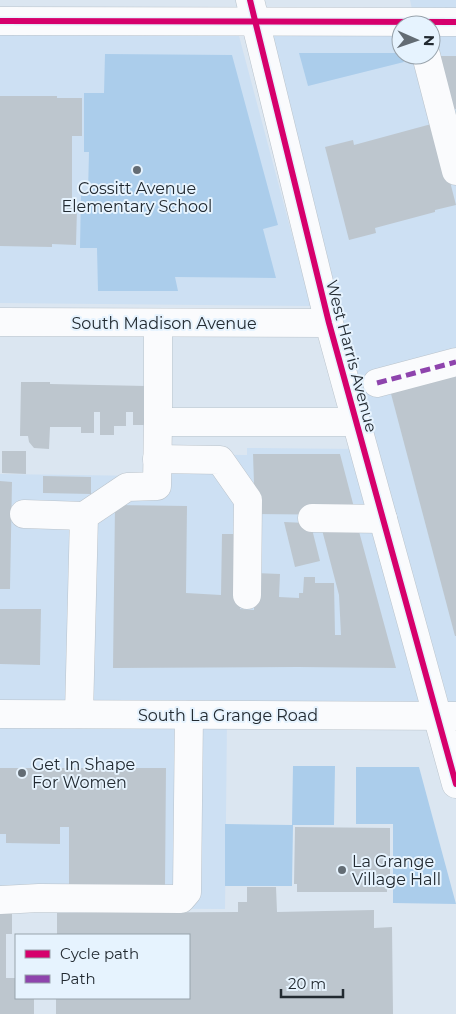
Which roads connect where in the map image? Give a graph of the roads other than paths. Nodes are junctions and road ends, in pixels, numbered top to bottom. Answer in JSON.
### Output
{"nodes":[{"id":1,"x":252,"y":11,"type":"edge"},
{"id":2,"x":383,"y":11,"type":"edge"},
{"id":3,"x":0,"y":21,"type":"edge"},
{"id":4,"x":441,"y":22,"type":"edge"},
{"id":5,"x":456,"y":22,"type":"edge"},
{"id":6,"x":429,"y":65,"type":"edge"},
{"id":7,"x":456,"y":171,"type":"edge"},
{"id":8,"x":0,"y":322,"type":"edge"},
{"id":9,"x":158,"y":323,"type":"junction"},
{"id":10,"x":329,"y":323,"type":"junction"},
{"id":11,"x":456,"y":362,"type":"edge"},
{"id":12,"x":377,"y":382,"type":"dead end"},
{"id":13,"x":158,"y":422,"type":"junction"},
{"id":14,"x":355,"y":422,"type":"junction"},
{"id":15,"x":157,"y":459,"type":"junction"},
{"id":16,"x":24,"y":514,"type":"dead end"},
{"id":17,"x":84,"y":516,"type":"junction"},
{"id":18,"x":312,"y":518,"type":"dead end"},
{"id":19,"x":383,"y":519,"type":"junction"},
{"id":20,"x":247,"y":595,"type":"dead end"},
{"id":21,"x":0,"y":714,"type":"edge"},
{"id":22,"x":79,"y":714,"type":"junction"},
{"id":23,"x":190,"y":715,"type":"junction"},
{"id":24,"x":447,"y":716,"type":"edge"},
{"id":25,"x":456,"y":784,"type":"edge"},
{"id":26,"x":0,"y":900,"type":"edge"}],
"edges":[{"from":1,"to":2,"type":"street"},
{"from":1,"to":3,"type":"street"},
{"from":1,"to":10,"type":"street","name":"West Harris Avenue"},
{"from":4,"to":5,"type":"street"},
{"from":6,"to":7,"type":"street"},
{"from":8,"to":9,"type":"street","name":"South Madison Avenue"},
{"from":9,"to":10,"type":"street","name":"South Madison Avenue"},
{"from":9,"to":13,"type":"street"},
{"from":10,"to":14,"type":"street","name":"West Harris Avenue"},
{"from":11,"to":12,"type":"street"},
{"from":13,"to":14,"type":"street"},
{"from":13,"to":15,"type":"street"},
{"from":14,"to":19,"type":"street","name":"West Harris Avenue"},
{"from":15,"to":17,"type":"street"},
{"from":15,"to":20,"type":"street"},
{"from":16,"to":17,"type":"street"},
{"from":17,"to":22,"type":"street"},
{"from":18,"to":19,"type":"street"},
{"from":19,"to":24,"type":"street","name":"West Harris Avenue"},
{"from":21,"to":22,"type":"street","name":"South La Grange Road"},
{"from":22,"to":23,"type":"street","name":"South La Grange Road"},
{"from":23,"to":24,"type":"street","name":"South La Grange Road"},
{"from":23,"to":26,"type":"street"},
{"from":24,"to":25,"type":"street","name":"West Harris Avenue"}]}
